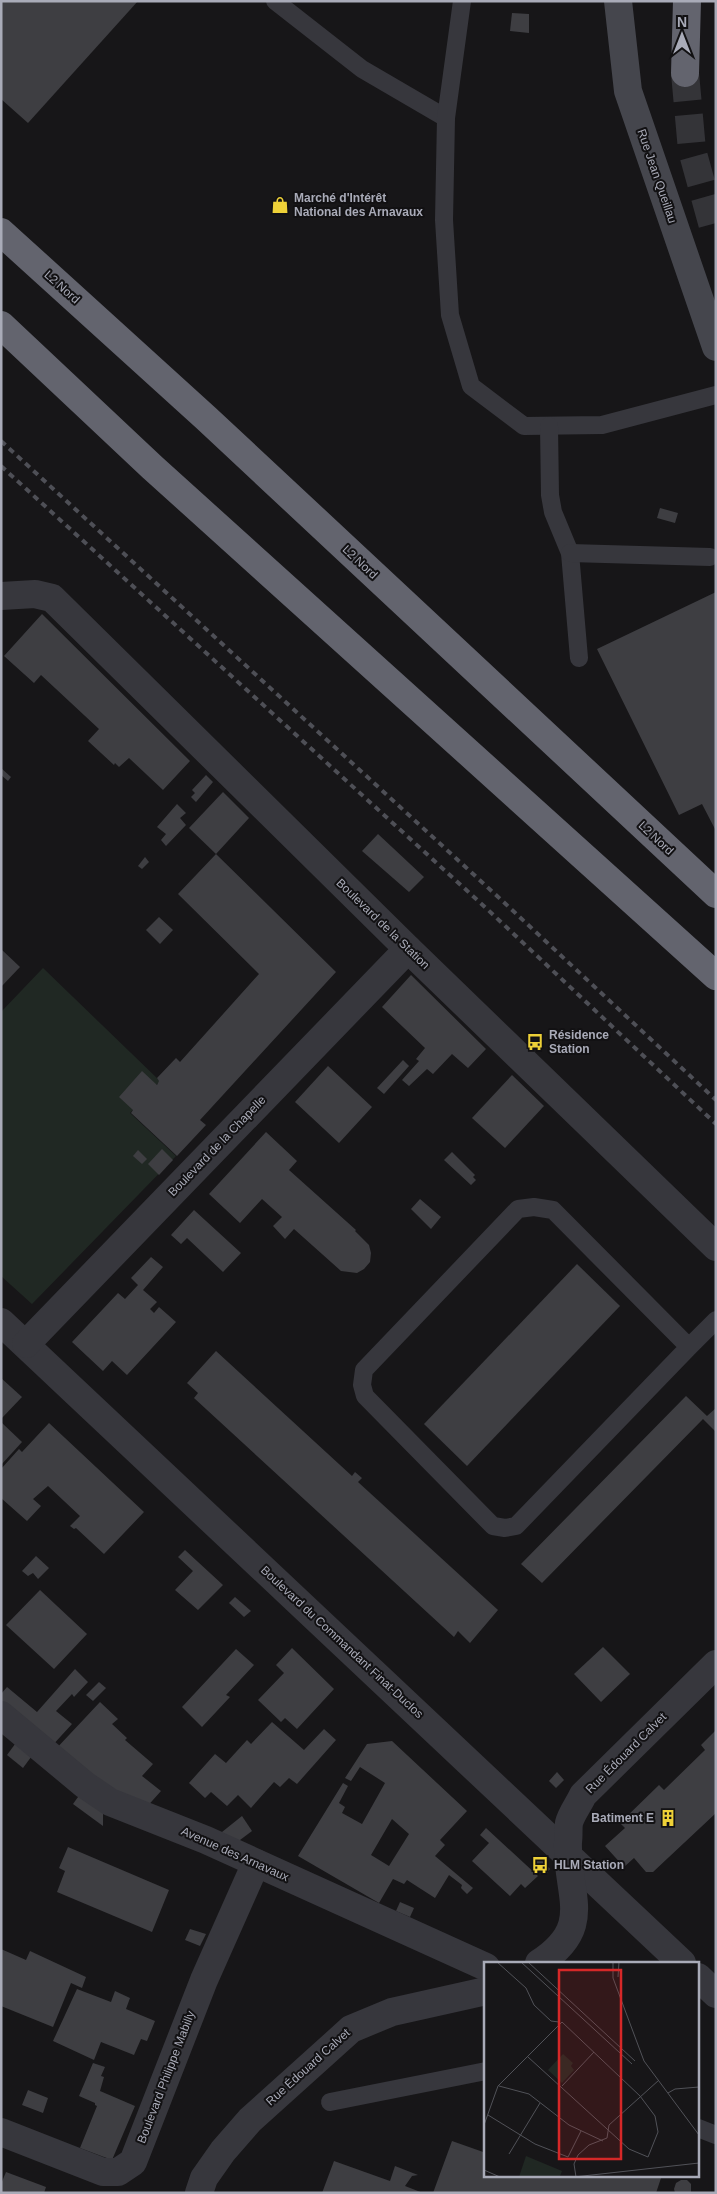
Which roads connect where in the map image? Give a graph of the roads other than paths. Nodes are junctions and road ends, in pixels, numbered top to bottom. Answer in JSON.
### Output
{"nodes":[{"id":1,"x":276,"y":1,"type":"edge"},
{"id":2,"x":462,"y":1,"type":"edge"},
{"id":3,"x":618,"y":1,"type":"edge"},
{"id":4,"x":687,"y":1,"type":"edge"},
{"id":5,"x":685,"y":73,"type":"tunnel mouth"},
{"id":6,"x":446,"y":118,"type":"junction"},
{"id":7,"x":1,"y":232,"type":"edge"},
{"id":8,"x":1,"y":325,"type":"edge"},
{"id":9,"x":716,"y":347,"type":"edge"},
{"id":10,"x":716,"y":395,"type":"edge"},
{"id":11,"x":549,"y":426,"type":"junction"},
{"id":12,"x":570,"y":553,"type":"junction"},
{"id":13,"x":710,"y":557,"type":"dead end"},
{"id":14,"x":1,"y":596,"type":"edge"},
{"id":15,"x":579,"y":658,"type":"dead end"},
{"id":16,"x":716,"y":894,"type":"edge"},
{"id":17,"x":408,"y":949,"type":"junction"},
{"id":18,"x":716,"y":976,"type":"edge"},
{"id":19,"x":716,"y":1247,"type":"edge"},
{"id":20,"x":716,"y":1320,"type":"edge"},
{"id":21,"x":1,"y":1322,"type":"edge"},
{"id":22,"x":26,"y":1344,"type":"junction"},
{"id":23,"x":690,"y":1347,"type":"junction"},
{"id":24,"x":716,"y":1664,"type":"edge"},
{"id":25,"x":1,"y":1715,"type":"edge"},
{"id":26,"x":568,"y":1856,"type":"junction"},
{"id":27,"x":256,"y":1862,"type":"junction"},
{"id":28,"x":541,"y":1962,"type":"edge"},
{"id":29,"x":681,"y":1962,"type":"edge"},
{"id":30,"x":484,"y":1966,"type":"edge"},
{"id":31,"x":700,"y":1979,"type":"edge"},
{"id":32,"x":484,"y":1991,"type":"edge"},
{"id":33,"x":716,"y":1994,"type":"edge"},
{"id":34,"x":484,"y":2071,"type":"edge"},
{"id":35,"x":330,"y":2102,"type":"dead end"},
{"id":36,"x":700,"y":2129,"type":"edge"},
{"id":37,"x":1,"y":2132,"type":"edge"},
{"id":38,"x":716,"y":2135,"type":"edge"},
{"id":39,"x":198,"y":2193,"type":"edge"}],
"edges":[{"from":1,"to":6,"type":"lane"},
{"from":2,"to":6,"type":"lane"},
{"from":3,"to":9,"type":"main road","name":"Rue Jean Queillau"},
{"from":4,"to":5,"type":"highway"},
{"from":6,"to":11,"type":"lane"},
{"from":7,"to":16,"type":"highway","name":"L2 Nord"},
{"from":8,"to":18,"type":"highway"},
{"from":10,"to":11,"type":"lane"},
{"from":11,"to":12,"type":"lane"},
{"from":12,"to":13,"type":"lane"},
{"from":12,"to":15,"type":"lane"},
{"from":14,"to":17,"type":"street","name":"Boulevard de la Station"},
{"from":17,"to":19,"type":"street","name":"Boulevard de la Station"},
{"from":17,"to":22,"type":"street","name":"Boulevard de la Chapelle"},
{"from":20,"to":23,"type":"lane"},
{"from":21,"to":22,"type":"street","name":"Boulevard du Commandant Finat-Duclos"},
{"from":22,"to":26,"type":"street","name":"Boulevard du Commandant Finat-Duclos"},
{"from":23,"to":23,"type":"lane"},
{"from":24,"to":26,"type":"street","name":"Rue Édouard Calvet"},
{"from":25,"to":27,"type":"street","name":"Avenue des Arnavaux"},
{"from":26,"to":28,"type":"street","name":"Rue Édouard Calvet"},
{"from":26,"to":29,"type":"street","name":"Boulevard du Commandant Finat-Duclos"},
{"from":27,"to":30,"type":"street","name":"Avenue des Arnavaux"},
{"from":27,"to":37,"type":"street","name":"Boulevard Philippe Mabilly"},
{"from":31,"to":33,"type":"street"},
{"from":32,"to":39,"type":"street","name":"Rue Édouard Calvet"},
{"from":34,"to":35,"type":"lane"},
{"from":36,"to":38,"type":"lane"}]}
